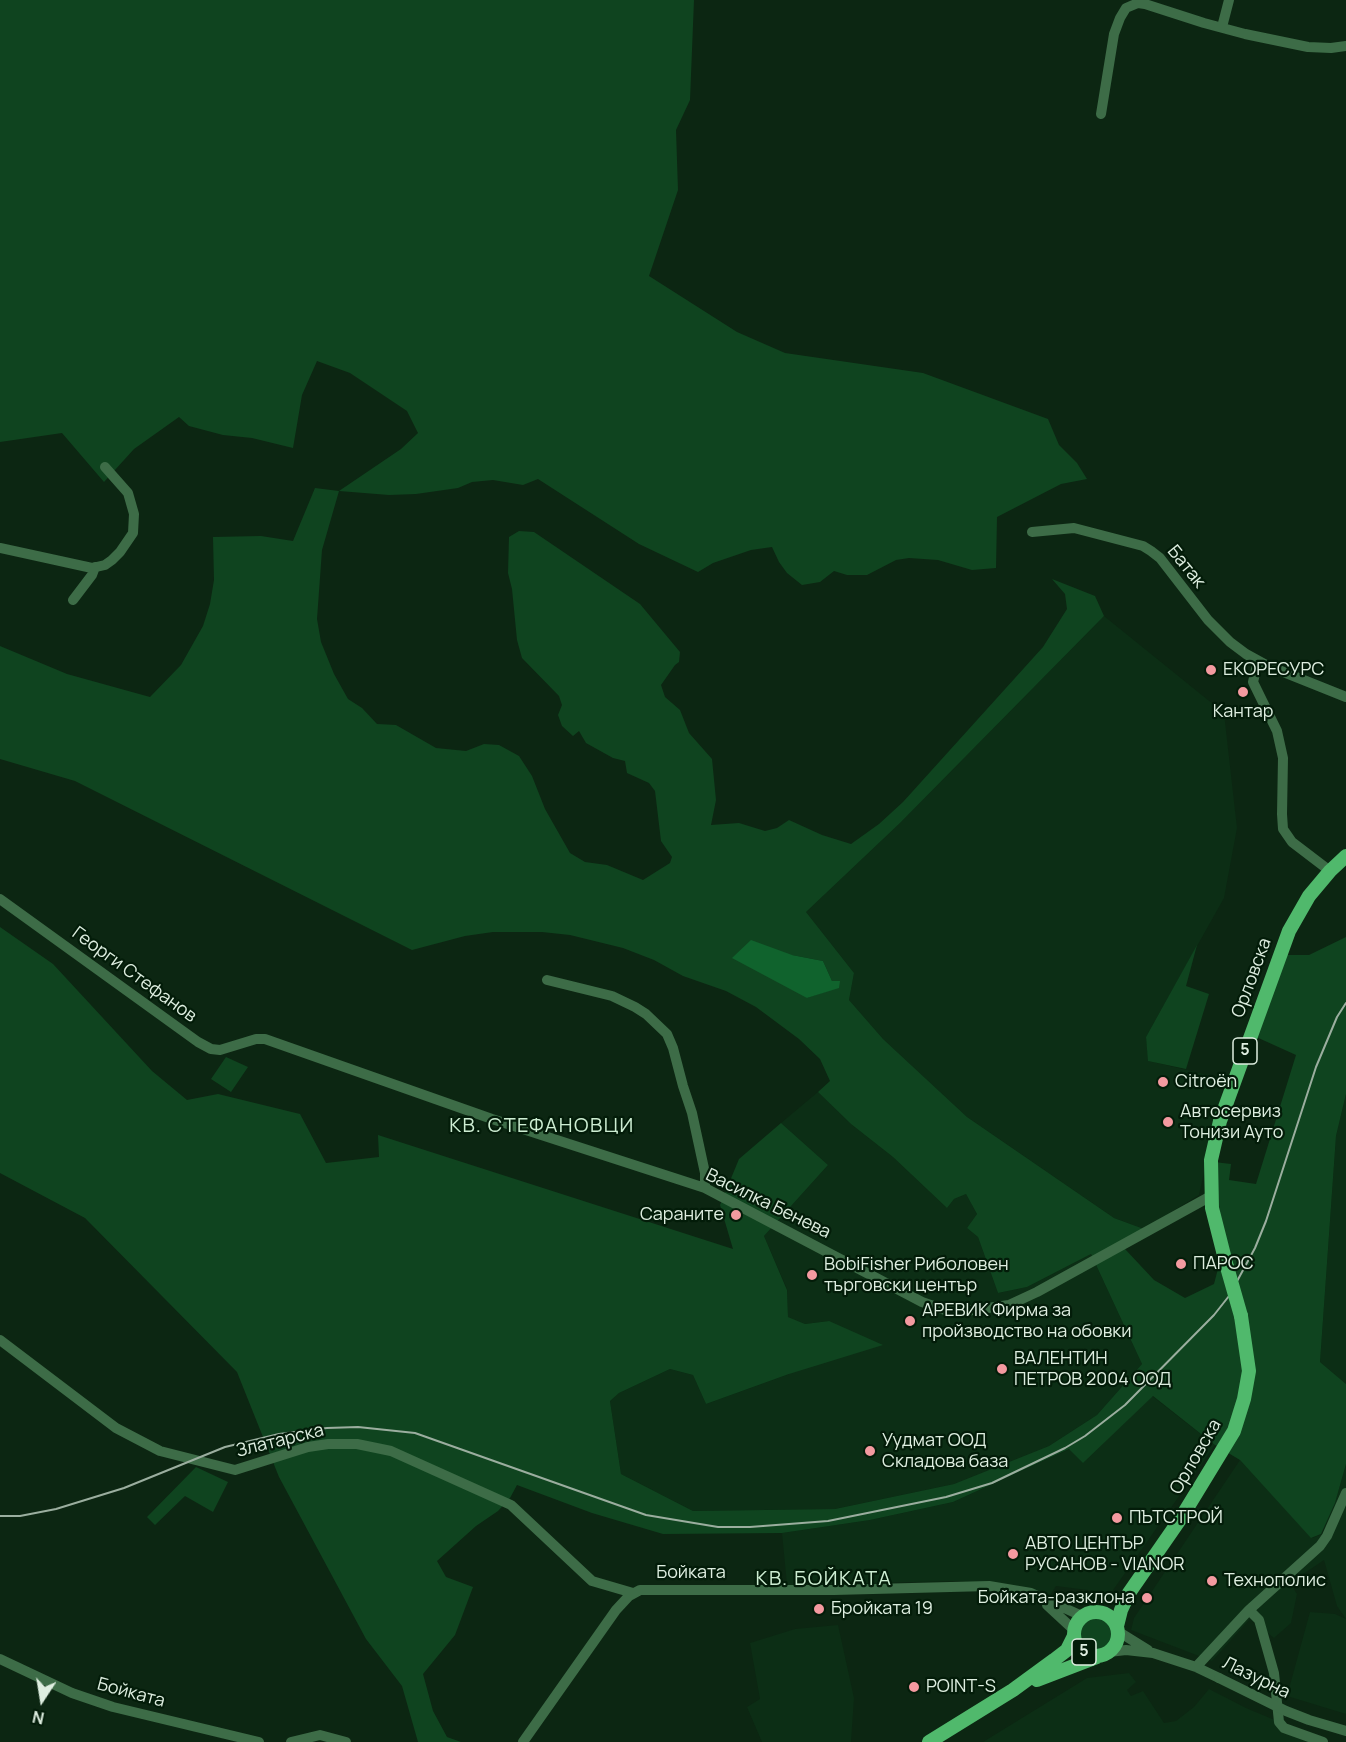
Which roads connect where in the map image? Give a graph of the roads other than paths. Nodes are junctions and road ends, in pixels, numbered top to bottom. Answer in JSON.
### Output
{"nodes":[{"id":1,"x":1229,"y":0,"type":"edge"},
{"id":2,"x":1222,"y":27,"type":"junction"},
{"id":3,"x":1346,"y":46,"type":"edge"},
{"id":4,"x":1101,"y":114,"type":"dead end"},
{"id":5,"x":105,"y":467,"type":"dead end"},
{"id":6,"x":1032,"y":532,"type":"dead end"},
{"id":7,"x":0,"y":548,"type":"edge"},
{"id":8,"x":95,"y":567,"type":"junction"},
{"id":9,"x":73,"y":600,"type":"dead end"},
{"id":10,"x":1258,"y":661,"type":"junction"},
{"id":11,"x":1346,"y":698,"type":"edge"},
{"id":12,"x":1346,"y":856,"type":"edge"},
{"id":13,"x":1330,"y":871,"type":"junction"},
{"id":14,"x":0,"y":899,"type":"edge"},
{"id":15,"x":547,"y":980,"type":"dead end"},
{"id":16,"x":256,"y":1039,"type":"joint"},
{"id":17,"x":705,"y":1188,"type":"junction"},
{"id":18,"x":1212,"y":1196,"type":"junction"},
{"id":19,"x":0,"y":1340,"type":"edge"},
{"id":20,"x":1346,"y":1493,"type":"edge"},
{"id":21,"x":633,"y":1593,"type":"junction"},
{"id":22,"x":1129,"y":1593,"type":"junction"},
{"id":23,"x":1041,"y":1598,"type":"junction"},
{"id":24,"x":1249,"y":1610,"type":"junction"},
{"id":25,"x":1085,"y":1614,"type":"junction"},
{"id":26,"x":1118,"y":1629,"type":"junction"},
{"id":27,"x":1074,"y":1633,"type":"junction"},
{"id":28,"x":1153,"y":1653,"type":"junction"},
{"id":29,"x":1104,"y":1654,"type":"junction"},
{"id":30,"x":0,"y":1659,"type":"edge"},
{"id":31,"x":1196,"y":1667,"type":"junction"},
{"id":32,"x":1013,"y":1690,"type":"junction"},
{"id":33,"x":1346,"y":1731,"type":"edge"},
{"id":34,"x":259,"y":1742,"type":"edge"},
{"id":35,"x":291,"y":1742,"type":"edge"},
{"id":36,"x":346,"y":1742,"type":"edge"},
{"id":37,"x":523,"y":1742,"type":"edge"},
{"id":38,"x":929,"y":1742,"type":"edge"},
{"id":39,"x":1323,"y":1742,"type":"edge"}],
"edges":[{"from":1,"to":2,"type":"street"},
{"from":2,"to":3,"type":"street"},
{"from":2,"to":4,"type":"street"},
{"from":5,"to":8,"type":"street"},
{"from":6,"to":10,"type":"street","name":"Батак"},
{"from":7,"to":8,"type":"street"},
{"from":8,"to":9,"type":"street"},
{"from":10,"to":11,"type":"street","name":"Батак"},
{"from":10,"to":13,"type":"street"},
{"from":12,"to":13,"type":"main road","name":"Орловска","number":"5"},
{"from":13,"to":18,"type":"main road","name":"Орловска","number":"5"},
{"from":14,"to":16,"type":"street","name":"Георги Стефанов"},
{"from":15,"to":17,"type":"street"},
{"from":16,"to":17,"type":"street","name":"Василка Бенева"},
{"from":17,"to":18,"type":"street","name":"Василка Бенева"},
{"from":18,"to":22,"type":"main road","name":"Орловска","number":"5","bridge":true},
{"from":19,"to":21,"type":"street","name":"Златарска"},
{"from":20,"to":24,"type":"street"},
{"from":21,"to":23,"type":"street","name":"Бойката"},
{"from":21,"to":37,"type":"street","name":"Бойката"},
{"from":22,"to":25,"type":"main road","name":"Орловска","number":"5"},
{"from":22,"to":26,"type":"main road","name":"Орловска","number":"5"},
{"from":23,"to":25,"type":"street","name":"Бойката"},
{"from":23,"to":27,"type":"street","name":"Бойката"},
{"from":24,"to":31,"type":"street"},
{"from":24,"to":39,"type":"street"},
{"from":25,"to":26,"type":"main road","number":"5"},
{"from":25,"to":27,"type":"main road","number":"5"},
{"from":26,"to":28,"type":"street","name":"Лазурна"},
{"from":26,"to":29,"type":"main road","number":"5"},
{"from":27,"to":29,"type":"main road","number":"5"},
{"from":27,"to":32,"type":"main road","number":"5"},
{"from":28,"to":29,"type":"street","name":"Лазурна"},
{"from":28,"to":31,"type":"street","name":"Лазурна"},
{"from":29,"to":32,"type":"main road","number":"5"},
{"from":30,"to":34,"type":"street","name":"Бойката"},
{"from":31,"to":33,"type":"street","name":"Лазурна","bridge":true},
{"from":32,"to":38,"type":"main road","number":"5"},
{"from":35,"to":36,"type":"street"}]}
